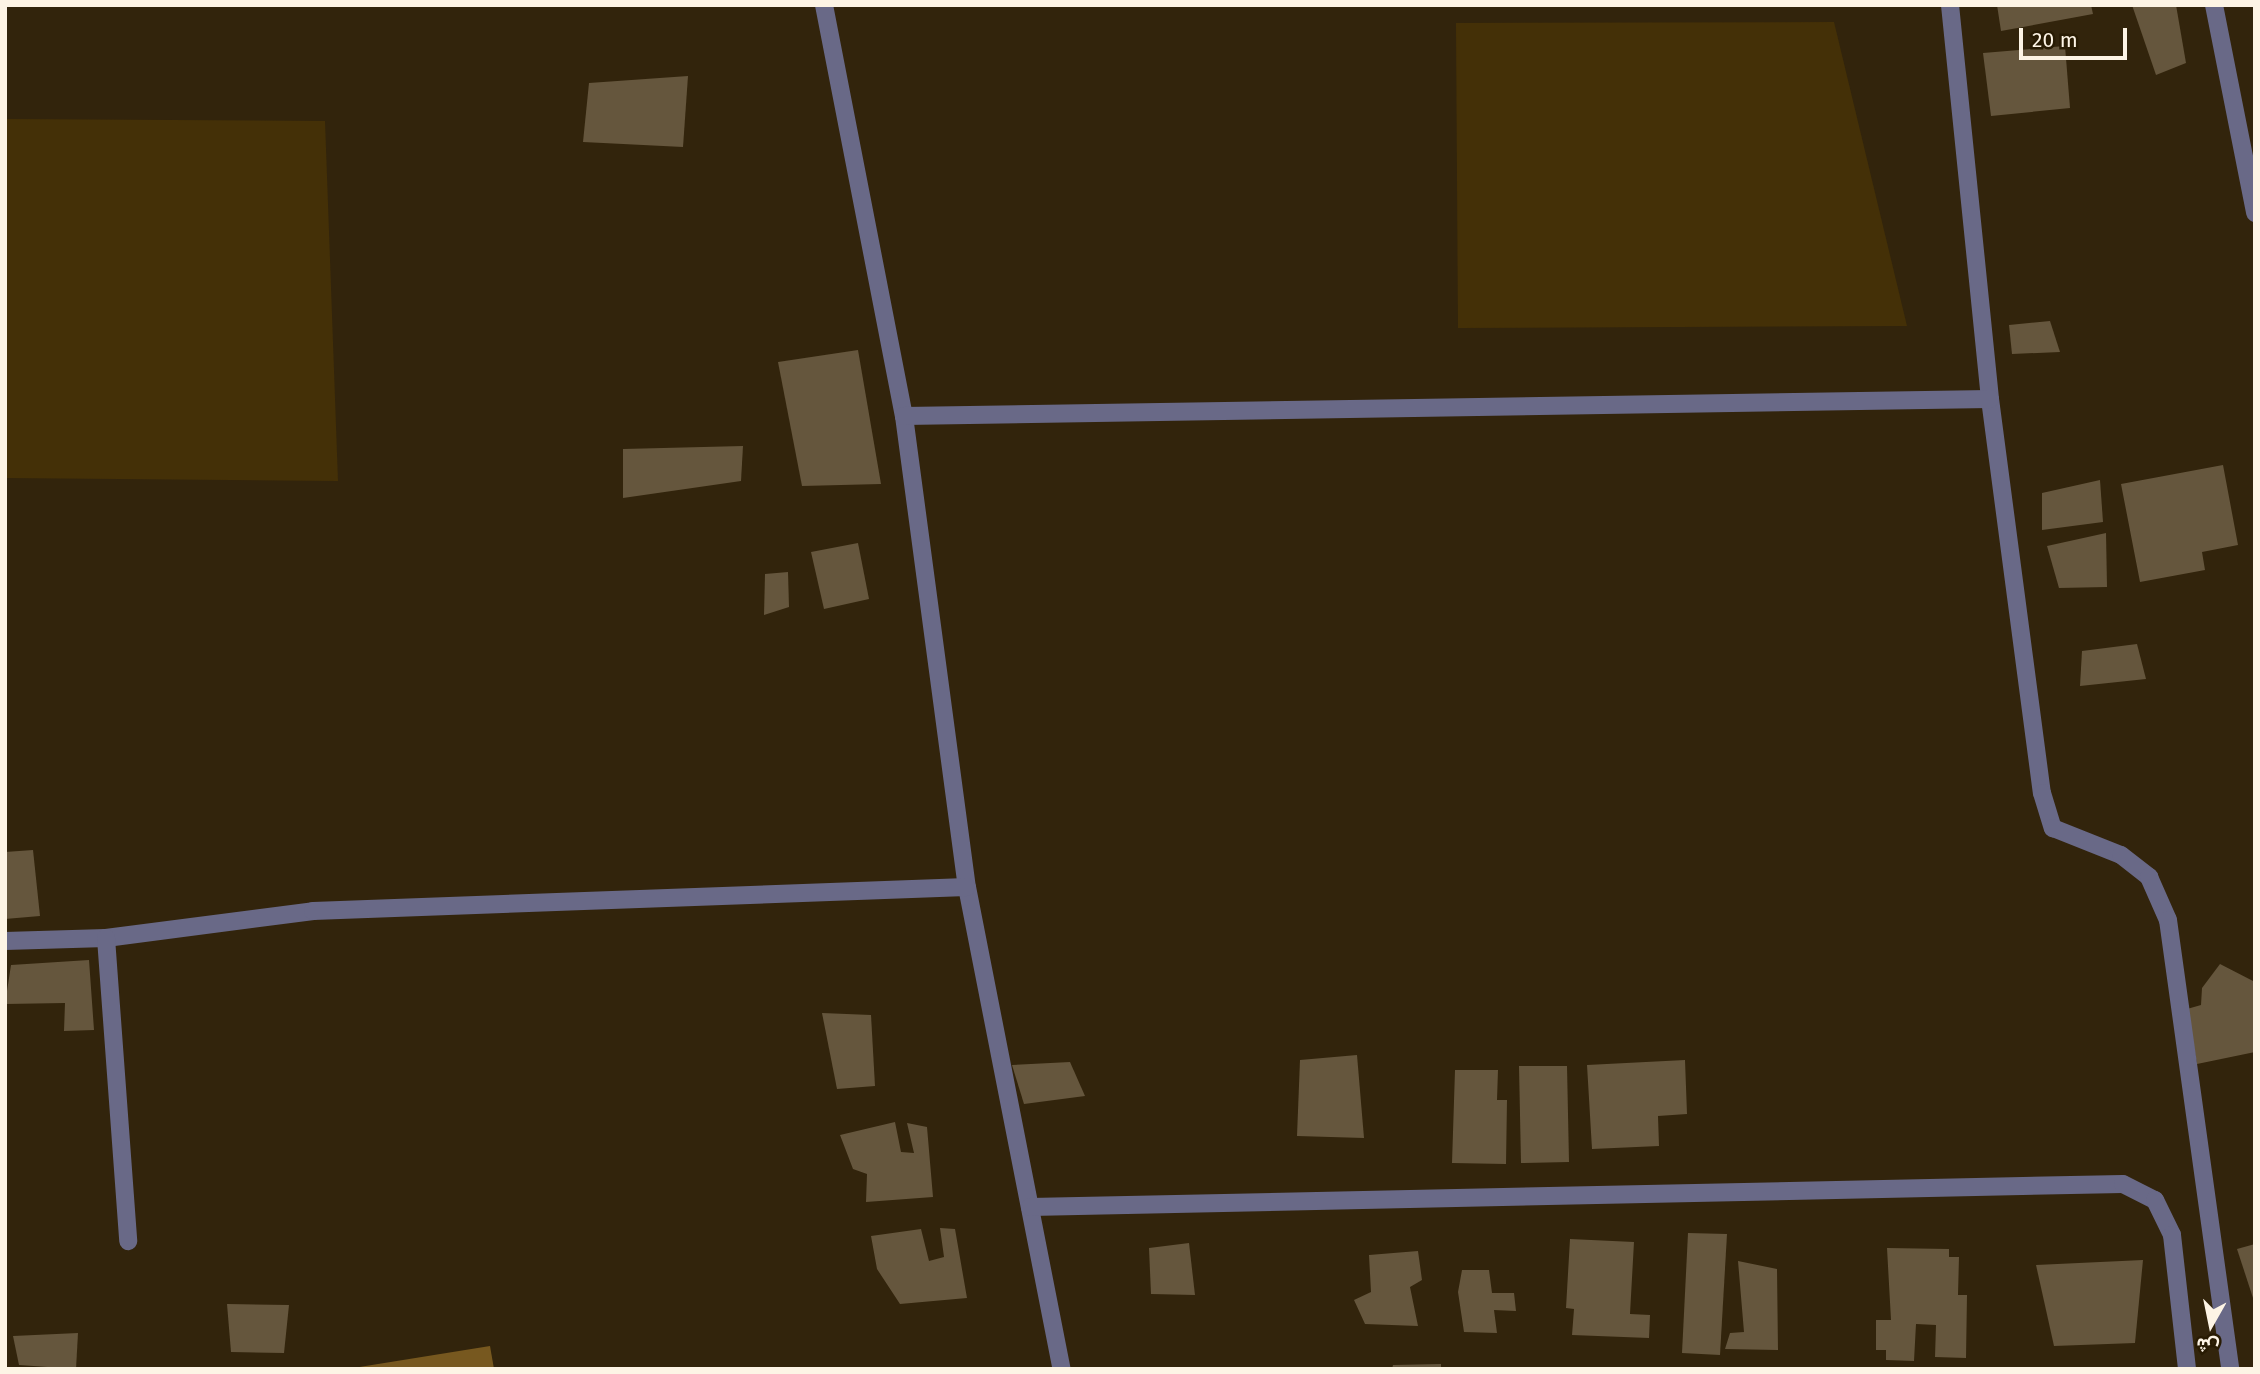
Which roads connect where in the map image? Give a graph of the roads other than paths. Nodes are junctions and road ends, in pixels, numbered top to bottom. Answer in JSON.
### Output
{"nodes":[{"id":1,"x":824,"y":5,"type":"edge"},
{"id":2,"x":1950,"y":5,"type":"edge"},
{"id":3,"x":2214,"y":5,"type":"edge"},
{"id":4,"x":2255,"y":213,"type":"edge"},
{"id":5,"x":1990,"y":399,"type":"junction"},
{"id":6,"x":904,"y":416,"type":"junction"},
{"id":7,"x":967,"y":887,"type":"junction"},
{"id":8,"x":106,"y":938,"type":"junction"},
{"id":9,"x":5,"y":942,"type":"edge"},
{"id":10,"x":1030,"y":1207,"type":"junction"},
{"id":11,"x":128,"y":1241,"type":"dead end"},
{"id":12,"x":1062,"y":1369,"type":"edge"},
{"id":13,"x":2187,"y":1369,"type":"edge"},
{"id":14,"x":2230,"y":1369,"type":"edge"}],
"edges":[{"from":1,"to":6,"type":"street"},
{"from":2,"to":5,"type":"street"},
{"from":3,"to":4,"type":"street"},
{"from":5,"to":6,"type":"street"},
{"from":5,"to":14,"type":"street"},
{"from":6,"to":7,"type":"street"},
{"from":7,"to":8,"type":"street"},
{"from":7,"to":10,"type":"street"},
{"from":8,"to":9,"type":"street"},
{"from":8,"to":11,"type":"street"},
{"from":10,"to":12,"type":"street"},
{"from":10,"to":13,"type":"street"}]}
